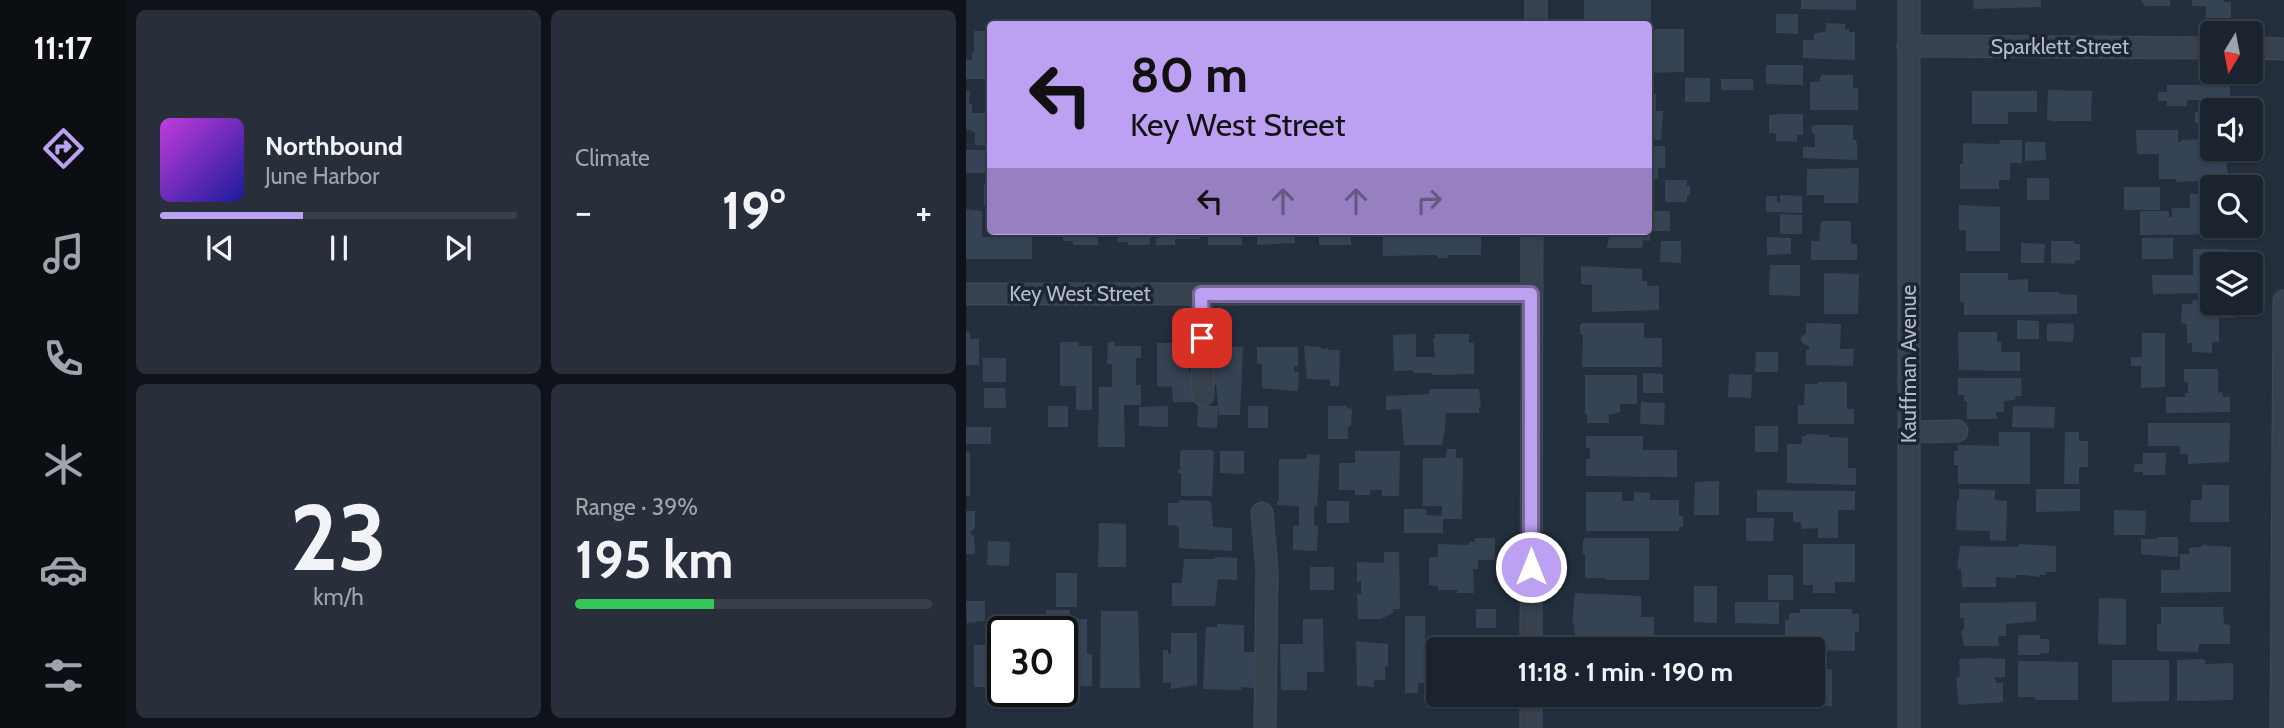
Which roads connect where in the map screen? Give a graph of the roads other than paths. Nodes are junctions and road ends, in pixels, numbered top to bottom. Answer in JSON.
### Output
{"nodes":[{"id":1,"x":1536,"y":0,"type":"edge"},
{"id":2,"x":1909,"y":0,"type":"edge"},
{"id":3,"x":1536,"y":21,"type":"edge"},
{"id":4,"x":1908,"y":46,"type":"junction"},
{"id":5,"x":2200,"y":48,"type":"edge"},
{"id":6,"x":2263,"y":48,"type":"edge"},
{"id":7,"x":2284,"y":48,"type":"edge"},
{"id":8,"x":1532,"y":235,"type":"edge"},
{"id":9,"x":966,"y":294,"type":"edge"},
{"id":10,"x":1201,"y":294,"type":"junction"},
{"id":11,"x":1531,"y":294,"type":"junction"},
{"id":12,"x":2284,"y":301,"type":"edge"},
{"id":13,"x":1203,"y":395,"type":"dead end"},
{"id":14,"x":1956,"y":430,"type":"dead end"},
{"id":15,"x":1910,"y":432,"type":"junction"},
{"id":16,"x":1262,"y":513,"type":"dead end"},
{"id":17,"x":1531,"y":637,"type":"edge"},
{"id":18,"x":1531,"y":707,"type":"edge"},
{"id":19,"x":1265,"y":728,"type":"edge"},
{"id":20,"x":1531,"y":728,"type":"edge"},
{"id":21,"x":1909,"y":728,"type":"edge"},
{"id":22,"x":2281,"y":728,"type":"edge"}],
"edges":[{"from":1,"to":3,"type":"street"},
{"from":2,"to":4,"type":"street","name":"Kauffman Avenue"},
{"from":4,"to":5,"type":"street","name":"Sparklett Street"},
{"from":4,"to":15,"type":"street","name":"Kauffman Avenue"},
{"from":6,"to":7,"type":"street"},
{"from":8,"to":11,"type":"street"},
{"from":9,"to":10,"type":"street","name":"Key West Street"},
{"from":10,"to":11,"type":"street","name":"Key West Street"},
{"from":10,"to":13,"type":"street"},
{"from":11,"to":17,"type":"street"},
{"from":12,"to":22,"type":"street"},
{"from":14,"to":15,"type":"street"},
{"from":15,"to":21,"type":"street","name":"Kauffman Avenue"},
{"from":16,"to":19,"type":"street"},
{"from":18,"to":20,"type":"street"}]}
